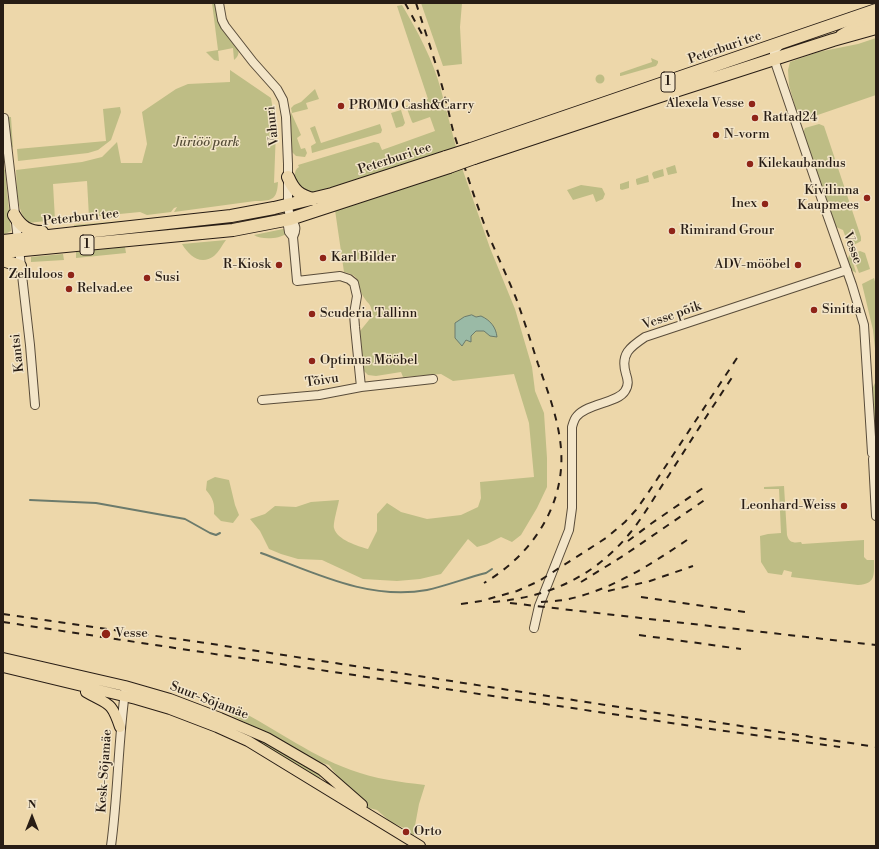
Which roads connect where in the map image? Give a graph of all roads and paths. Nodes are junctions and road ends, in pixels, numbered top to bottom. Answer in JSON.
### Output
{"nodes":[{"id":1,"x":219,"y":3,"type":"edge"},
{"id":2,"x":873,"y":13,"type":"edge"},
{"id":3,"x":876,"y":28,"type":"edge"},
{"id":4,"x":876,"y":33,"type":"edge"},
{"id":5,"x":833,"y":40,"type":"junction"},
{"id":6,"x":782,"y":43,"type":"junction"},
{"id":7,"x":774,"y":59,"type":"junction"},
{"id":8,"x":4,"y":118,"type":"edge"},
{"id":9,"x":472,"y":154,"type":"junction"},
{"id":10,"x":447,"y":162,"type":"junction"},
{"id":11,"x":288,"y":177,"type":"junction"},
{"id":12,"x":313,"y":199,"type":"junction"},
{"id":13,"x":288,"y":205,"type":"junction"},
{"id":14,"x":14,"y":215,"type":"junction"},
{"id":15,"x":290,"y":219,"type":"junction"},
{"id":16,"x":74,"y":233,"type":"junction"},
{"id":17,"x":3,"y":241,"type":"edge"},
{"id":18,"x":18,"y":246,"type":"junction"},
{"id":19,"x":3,"y":252,"type":"edge"},
{"id":20,"x":3,"y":260,"type":"edge"},
{"id":21,"x":20,"y":266,"type":"junction"},
{"id":22,"x":847,"y":270,"type":"junction"},
{"id":23,"x":432,"y":379,"type":"dead end"},
{"id":24,"x":361,"y":388,"type":"junction"},
{"id":25,"x":262,"y":400,"type":"dead end"},
{"id":26,"x":35,"y":405,"type":"dead end"},
{"id":27,"x":876,"y":516,"type":"edge"},
{"id":28,"x":534,"y":628,"type":"dead end"},
{"id":29,"x":3,"y":658,"type":"edge"},
{"id":30,"x":3,"y":668,"type":"edge"},
{"id":31,"x":74,"y":684,"type":"junction"},
{"id":32,"x":125,"y":691,"type":"junction"},
{"id":33,"x":120,"y":727,"type":"junction"},
{"id":34,"x":329,"y":776,"type":"junction"},
{"id":35,"x":323,"y":787,"type":"junction"},
{"id":36,"x":382,"y":822,"type":"junction"},
{"id":37,"x":111,"y":846,"type":"edge"},
{"id":38,"x":420,"y":846,"type":"edge"}],
"edges":[{"from":1,"to":11,"type":"street","name":"Vahuri"},
{"from":2,"to":5,"type":"main road"},
{"from":2,"to":6,"type":"highway","name":"Peterburi tee","number":"1"},
{"from":3,"to":5,"type":"highway","name":"Peterburi tee","number":"1"},
{"from":4,"to":5,"type":"main road"},
{"from":5,"to":7,"type":"highway","name":"Peterburi tee","number":"1"},
{"from":6,"to":7,"type":"street","name":"Peterburi tee"},
{"from":6,"to":9,"type":"highway","name":"Peterburi tee","number":"1"},
{"from":7,"to":9,"type":"highway","name":"Peterburi tee","number":"1"},
{"from":7,"to":22,"type":"street","name":"Vesse"},
{"from":8,"to":14,"type":"street","name":"Kantsi"},
{"from":9,"to":10,"type":"highway","name":"Peterburi tee","number":"1","bridge":true},
{"from":10,"to":12,"type":"highway","name":"Peterburi tee","number":"1"},
{"from":10,"to":15,"type":"highway","name":"Peterburi tee","number":"1"},
{"from":11,"to":12,"type":"highway"},
{"from":11,"to":13,"type":"street","name":"Vahuri"},
{"from":12,"to":13,"type":"highway","name":"Peterburi tee","number":"1"},
{"from":13,"to":15,"type":"street","name":"Vahuri"},
{"from":13,"to":16,"type":"highway","name":"Peterburi tee","number":"1"},
{"from":14,"to":16,"type":"highway"},
{"from":14,"to":18,"type":"street","name":"Kantsi"},
{"from":15,"to":18,"type":"highway","name":"Peterburi tee","number":"1"},
{"from":15,"to":24,"type":"street","name":"Vahuri"},
{"from":16,"to":18,"type":"highway","name":"Peterburi tee","number":"1"},
{"from":17,"to":18,"type":"highway","name":"Peterburi tee","number":"1"},
{"from":18,"to":19,"type":"highway","name":"Peterburi tee","number":"1"},
{"from":18,"to":21,"type":"street","name":"Kantsi"},
{"from":20,"to":21,"type":"highway"},
{"from":21,"to":26,"type":"street","name":"Kantsi"},
{"from":22,"to":27,"type":"street","name":"Vesse"},
{"from":22,"to":28,"type":"street","name":"Vesse põik"},
{"from":23,"to":24,"type":"street","name":"Tõivu"},
{"from":24,"to":25,"type":"street","name":"Tõivu"},
{"from":29,"to":32,"type":"main road","name":"Suur-Sõjamäe"},
{"from":30,"to":31,"type":"main road","name":"Suur-Sõjamäe"},
{"from":31,"to":32,"type":"main road","name":"Suur-Sõjamäe"},
{"from":31,"to":33,"type":"main road"},
{"from":32,"to":33,"type":"street","name":"Kesk-Sõjamäe"},
{"from":32,"to":34,"type":"main road","name":"Suur-Sõjamäe"},
{"from":32,"to":35,"type":"main road","name":"Suur-Sõjamäe"},
{"from":33,"to":37,"type":"street","name":"Kesk-Sõjamäe"},
{"from":34,"to":35,"type":"main road"},
{"from":34,"to":36,"type":"main road","name":"Suur-Sõjamäe"},
{"from":35,"to":36,"type":"main road","name":"Suur-Sõjamäe"},
{"from":36,"to":38,"type":"main road","name":"Suur-Sõjamäe"}]}
